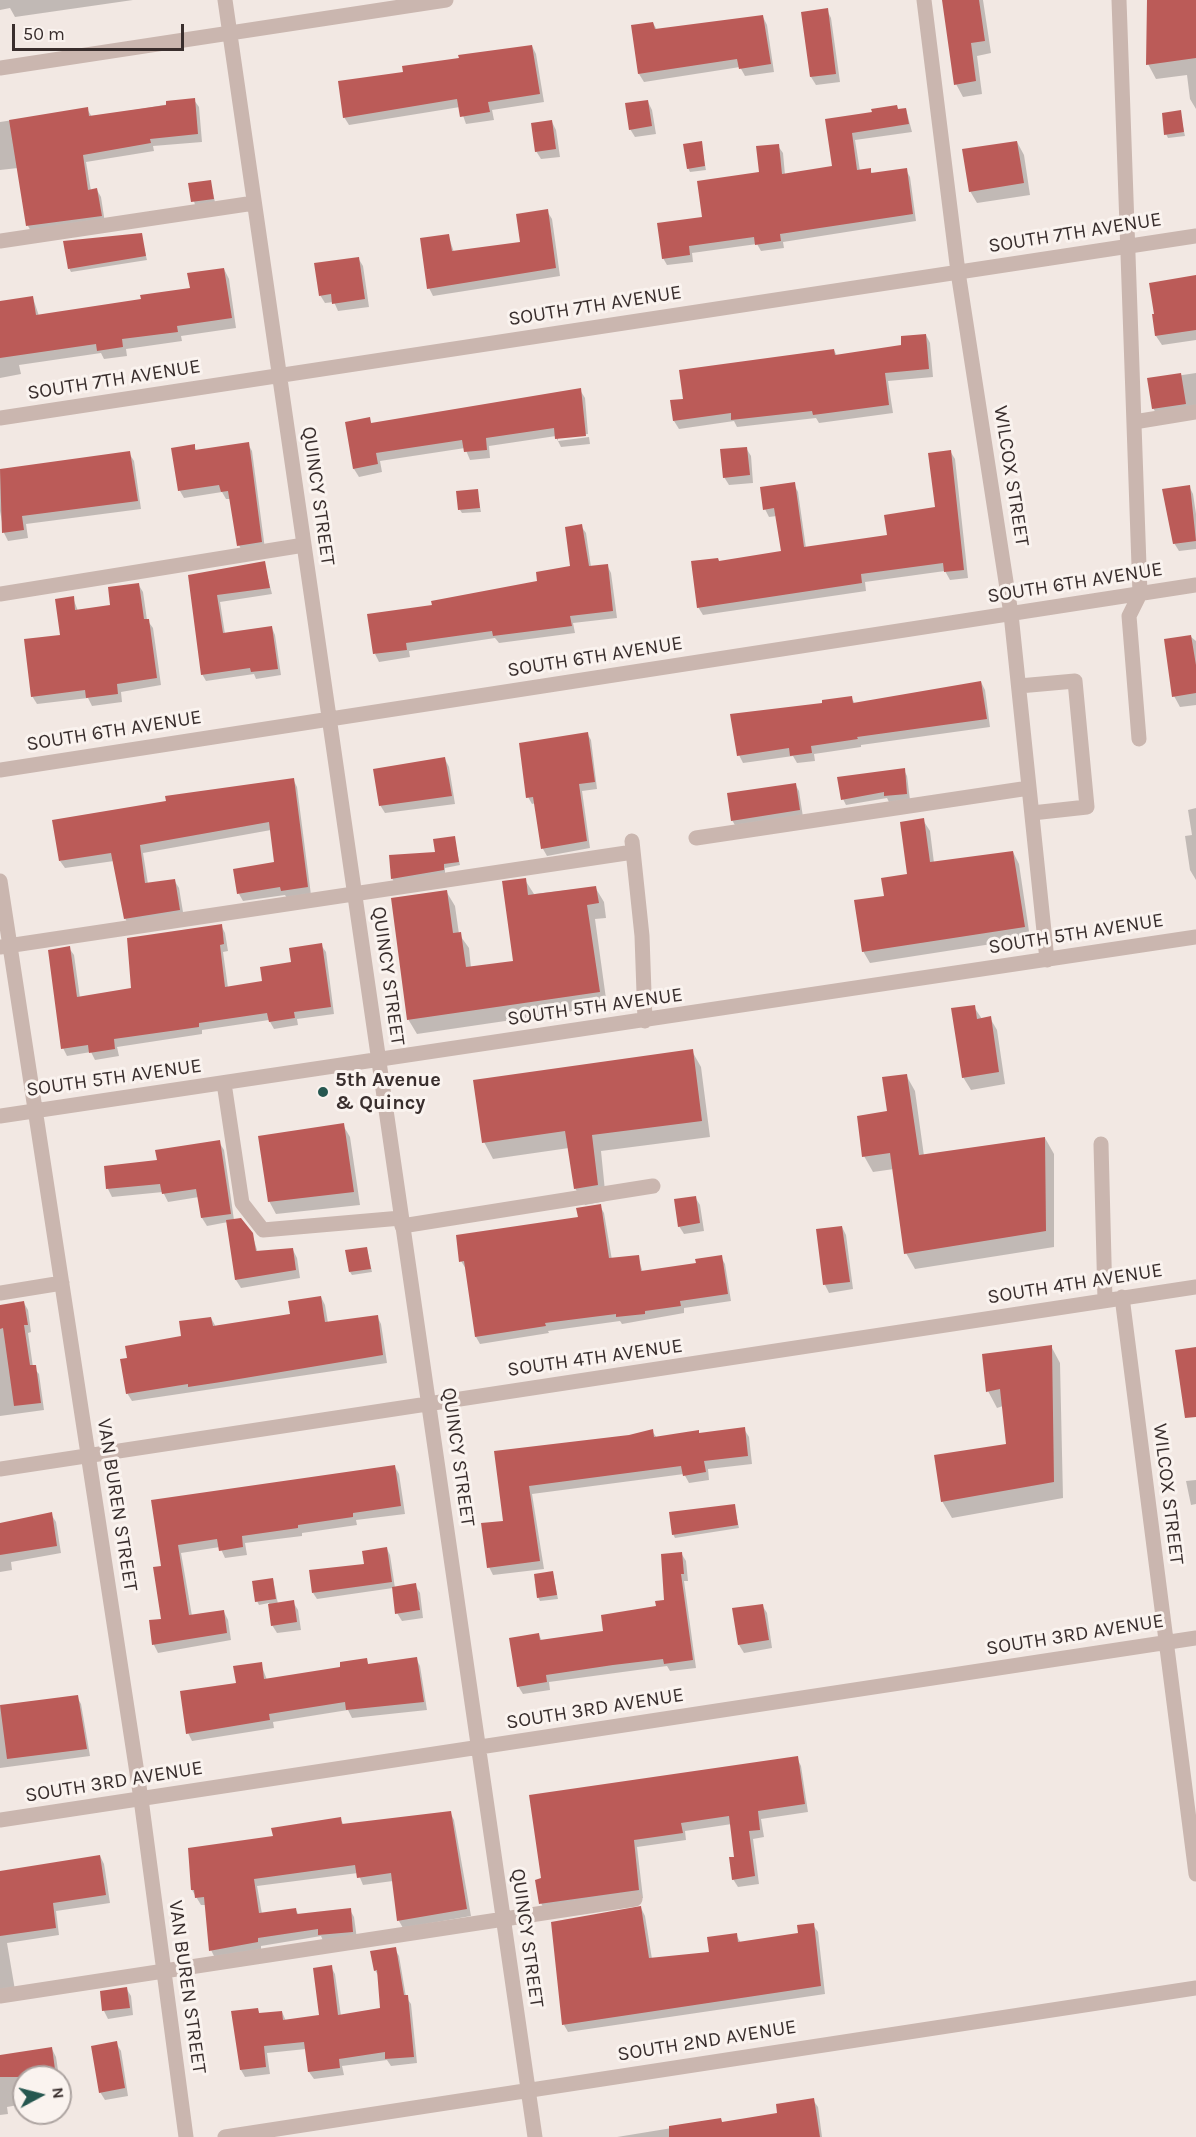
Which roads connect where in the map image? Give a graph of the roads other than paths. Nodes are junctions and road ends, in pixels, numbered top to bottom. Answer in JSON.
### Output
{"nodes":[{"id":1,"x":225,"y":0,"type":"edge"},
{"id":2,"x":446,"y":0,"type":"edge"},
{"id":3,"x":924,"y":0,"type":"edge"},
{"id":4,"x":1119,"y":0,"type":"edge"},
{"id":5,"x":229,"y":33,"type":"junction"},
{"id":6,"x":0,"y":68,"type":"edge"},
{"id":7,"x":254,"y":203,"type":"junction"},
{"id":8,"x":1196,"y":236,"type":"edge"},
{"id":9,"x":0,"y":242,"type":"edge"},
{"id":10,"x":1128,"y":247,"type":"junction"},
{"id":11,"x":958,"y":272,"type":"junction"},
{"id":12,"x":279,"y":376,"type":"junction"},
{"id":13,"x":1196,"y":412,"type":"edge"},
{"id":14,"x":0,"y":418,"type":"edge"},
{"id":15,"x":1134,"y":422,"type":"junction"},
{"id":16,"x":304,"y":546,"type":"junction"},
{"id":17,"x":1196,"y":585,"type":"edge"},
{"id":18,"x":0,"y":594,"type":"edge"},
{"id":19,"x":1140,"y":594,"type":"junction"},
{"id":20,"x":1011,"y":614,"type":"junction"},
{"id":21,"x":1019,"y":686,"type":"junction"},
{"id":22,"x":329,"y":719,"type":"junction"},
{"id":23,"x":1139,"y":739,"type":"dead end"},
{"id":24,"x":0,"y":770,"type":"edge"},
{"id":25,"x":1029,"y":788,"type":"junction"},
{"id":26,"x":1032,"y":813,"type":"junction"},
{"id":27,"x":696,"y":838,"type":"dead end"},
{"id":28,"x":0,"y":881,"type":"edge"},
{"id":29,"x":354,"y":894,"type":"junction"},
{"id":30,"x":1196,"y":937,"type":"edge"},
{"id":31,"x":5,"y":946,"type":"edge"},
{"id":32,"x":1047,"y":960,"type":"junction"},
{"id":33,"x":645,"y":1021,"type":"junction"},
{"id":34,"x":379,"y":1060,"type":"junction"},
{"id":35,"x":224,"y":1083,"type":"junction"},
{"id":36,"x":35,"y":1111,"type":"junction"},
{"id":37,"x":0,"y":1116,"type":"edge"},
{"id":38,"x":1101,"y":1144,"type":"dead end"},
{"id":39,"x":653,"y":1186,"type":"dead end"},
{"id":40,"x":402,"y":1222,"type":"junction"},
{"id":41,"x":62,"y":1283,"type":"junction"},
{"id":42,"x":1196,"y":1287,"type":"edge"},
{"id":43,"x":0,"y":1293,"type":"edge"},
{"id":44,"x":1122,"y":1297,"type":"junction"},
{"id":45,"x":1105,"y":1300,"type":"junction"},
{"id":46,"x":429,"y":1403,"type":"junction"},
{"id":47,"x":88,"y":1456,"type":"junction"},
{"id":48,"x":0,"y":1469,"type":"edge"},
{"id":49,"x":1196,"y":1638,"type":"edge"},
{"id":50,"x":1165,"y":1643,"type":"junction"},
{"id":51,"x":478,"y":1748,"type":"junction"},
{"id":52,"x":141,"y":1799,"type":"junction"},
{"id":53,"x":0,"y":1820,"type":"edge"},
{"id":54,"x":1196,"y":1874,"type":"edge"},
{"id":55,"x":635,"y":1899,"type":"dead end"},
{"id":56,"x":503,"y":1919,"type":"junction"},
{"id":57,"x":162,"y":1970,"type":"junction"},
{"id":58,"x":1196,"y":1989,"type":"edge"},
{"id":59,"x":0,"y":1996,"type":"edge"},
{"id":60,"x":528,"y":2090,"type":"junction"},
{"id":61,"x":186,"y":2137,"type":"edge"},
{"id":62,"x":225,"y":2137,"type":"edge"},
{"id":63,"x":535,"y":2137,"type":"edge"}],
"edges":[{"from":1,"to":5,"type":"street","name":"QUINCY STREET"},
{"from":2,"to":5,"type":"street"},
{"from":3,"to":11,"type":"street","name":"WILCOX STREET"},
{"from":4,"to":10,"type":"street"},
{"from":5,"to":6,"type":"street"},
{"from":5,"to":7,"type":"street","name":"QUINCY STREET"},
{"from":7,"to":9,"type":"street"},
{"from":7,"to":12,"type":"street","name":"QUINCY STREET"},
{"from":8,"to":10,"type":"street","name":"SOUTH 7TH AVENUE"},
{"from":10,"to":11,"type":"street","name":"SOUTH 7TH AVENUE"},
{"from":10,"to":15,"type":"street"},
{"from":11,"to":12,"type":"street","name":"SOUTH 7TH AVENUE"},
{"from":11,"to":20,"type":"street","name":"WILCOX STREET"},
{"from":12,"to":14,"type":"street","name":"SOUTH 7TH AVENUE"},
{"from":12,"to":16,"type":"street","name":"QUINCY STREET"},
{"from":13,"to":15,"type":"street"},
{"from":15,"to":19,"type":"street"},
{"from":16,"to":18,"type":"street"},
{"from":16,"to":22,"type":"street","name":"QUINCY STREET"},
{"from":17,"to":19,"type":"street","name":"SOUTH 6TH AVENUE"},
{"from":19,"to":20,"type":"street","name":"SOUTH 6TH AVENUE"},
{"from":19,"to":23,"type":"street"},
{"from":20,"to":21,"type":"street","name":"WILCOX STREET"},
{"from":20,"to":22,"type":"street","name":"SOUTH 6TH AVENUE"},
{"from":21,"to":25,"type":"street","name":"WILCOX STREET"},
{"from":21,"to":26,"type":"street"},
{"from":22,"to":24,"type":"street","name":"SOUTH 6TH AVENUE"},
{"from":22,"to":29,"type":"street","name":"QUINCY STREET"},
{"from":25,"to":26,"type":"street","name":"WILCOX STREET"},
{"from":25,"to":27,"type":"street"},
{"from":26,"to":32,"type":"street","name":"WILCOX STREET"},
{"from":28,"to":31,"type":"street","name":"VAN BUREN STREET"},
{"from":29,"to":31,"type":"street"},
{"from":29,"to":33,"type":"street"},
{"from":29,"to":34,"type":"street","name":"QUINCY STREET"},
{"from":30,"to":32,"type":"street","name":"SOUTH 5TH AVENUE"},
{"from":31,"to":36,"type":"street","name":"VAN BUREN STREET"},
{"from":32,"to":33,"type":"street","name":"SOUTH 5TH AVENUE"},
{"from":33,"to":34,"type":"street","name":"SOUTH 5TH AVENUE"},
{"from":34,"to":35,"type":"street","name":"SOUTH 5TH AVENUE"},
{"from":34,"to":40,"type":"street","name":"QUINCY STREET"},
{"from":35,"to":36,"type":"street","name":"SOUTH 5TH AVENUE"},
{"from":35,"to":40,"type":"street"},
{"from":36,"to":37,"type":"street","name":"SOUTH 5TH AVENUE"},
{"from":36,"to":41,"type":"street","name":"VAN BUREN STREET"},
{"from":38,"to":45,"type":"street"},
{"from":39,"to":40,"type":"street"},
{"from":40,"to":46,"type":"street","name":"QUINCY STREET"},
{"from":41,"to":43,"type":"street"},
{"from":41,"to":47,"type":"street","name":"VAN BUREN STREET"},
{"from":42,"to":44,"type":"street","name":"SOUTH 4TH AVENUE"},
{"from":44,"to":45,"type":"street","name":"SOUTH 4TH AVENUE"},
{"from":44,"to":50,"type":"street","name":"WILCOX STREET"},
{"from":45,"to":46,"type":"street","name":"SOUTH 4TH AVENUE"},
{"from":46,"to":47,"type":"street","name":"SOUTH 4TH AVENUE"},
{"from":46,"to":51,"type":"street","name":"QUINCY STREET"},
{"from":47,"to":48,"type":"street","name":"SOUTH 4TH AVENUE"},
{"from":47,"to":52,"type":"street","name":"VAN BUREN STREET"},
{"from":49,"to":50,"type":"street","name":"SOUTH 3RD AVENUE"},
{"from":50,"to":51,"type":"street","name":"SOUTH 3RD AVENUE"},
{"from":50,"to":54,"type":"street","name":"WILCOX STREET"},
{"from":51,"to":52,"type":"street","name":"SOUTH 3RD AVENUE"},
{"from":51,"to":56,"type":"street","name":"QUINCY STREET"},
{"from":52,"to":53,"type":"street","name":"SOUTH 3RD AVENUE"},
{"from":52,"to":57,"type":"street","name":"VAN BUREN STREET"},
{"from":55,"to":56,"type":"street"},
{"from":56,"to":57,"type":"street"},
{"from":56,"to":60,"type":"street","name":"QUINCY STREET"},
{"from":57,"to":59,"type":"street"},
{"from":57,"to":61,"type":"street","name":"VAN BUREN STREET"},
{"from":58,"to":60,"type":"street","name":"SOUTH 2ND AVENUE"},
{"from":60,"to":62,"type":"street","name":"SOUTH 2ND AVENUE"},
{"from":60,"to":63,"type":"street","name":"QUINCY STREET"}]}
